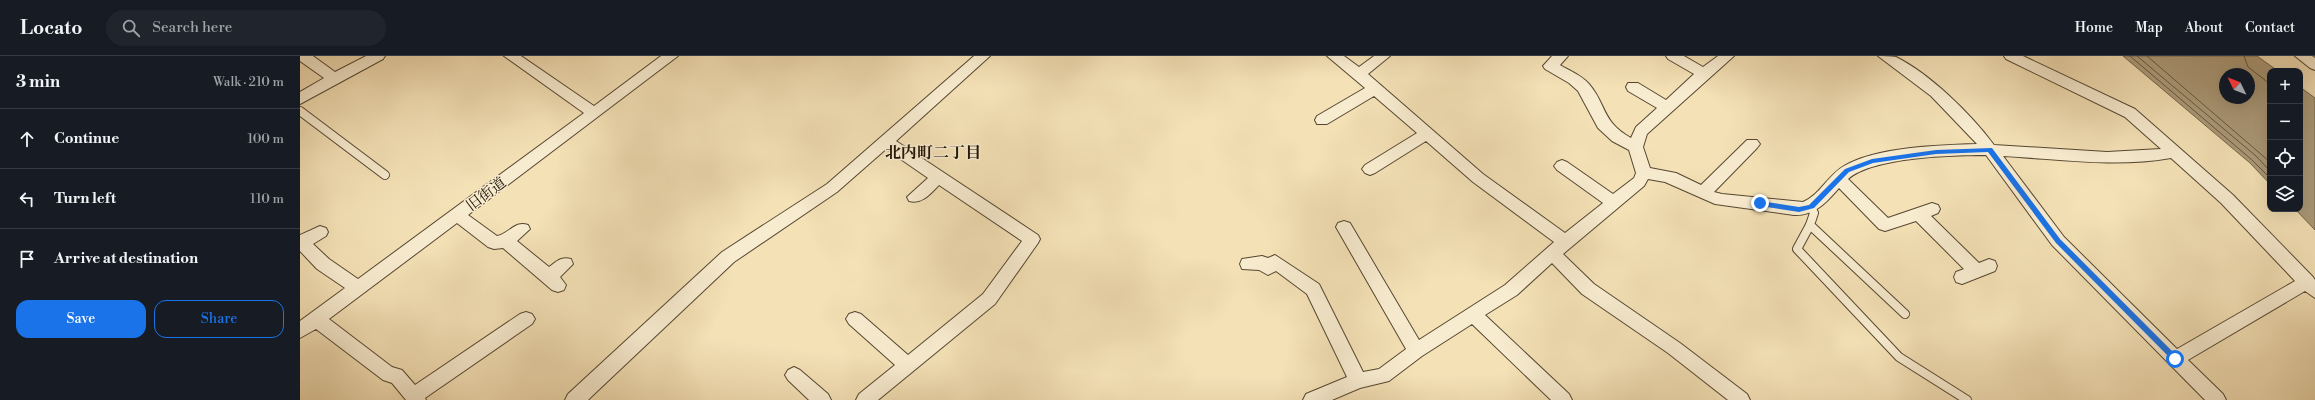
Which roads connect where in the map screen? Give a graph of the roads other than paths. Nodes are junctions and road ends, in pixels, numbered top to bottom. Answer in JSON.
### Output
{"nodes":[{"id":1,"x":303,"y":56,"type":"edge"},
{"id":2,"x":378,"y":56,"type":"edge"},
{"id":3,"x":511,"y":56,"type":"edge"},
{"id":4,"x":671,"y":56,"type":"edge"},
{"id":5,"x":983,"y":56,"type":"edge"},
{"id":6,"x":1334,"y":56,"type":"edge"},
{"id":7,"x":1383,"y":56,"type":"edge"},
{"id":8,"x":1561,"y":56,"type":"edge"},
{"id":9,"x":1673,"y":56,"type":"edge"},
{"id":10,"x":1727,"y":56,"type":"edge"},
{"id":11,"x":1885,"y":56,"type":"edge"},
{"id":12,"x":2011,"y":56,"type":"edge"},
{"id":13,"x":2302,"y":56,"type":"edge"},
{"id":14,"x":2315,"y":65,"type":"edge"},
{"id":15,"x":1359,"y":74,"type":"junction"},
{"id":16,"x":1705,"y":74,"type":"junction"},
{"id":17,"x":334,"y":78,"type":"junction"},
{"id":18,"x":1633,"y":87,"type":"dead end"},
{"id":19,"x":1376,"y":88,"type":"junction"},
{"id":20,"x":300,"y":99,"type":"edge"},
{"id":21,"x":1667,"y":107,"type":"junction"},
{"id":22,"x":300,"y":111,"type":"edge"},
{"id":23,"x":594,"y":114,"type":"junction"},
{"id":24,"x":1322,"y":120,"type":"dead end"},
{"id":25,"x":1428,"y":134,"type":"junction"},
{"id":26,"x":886,"y":142,"type":"junction"},
{"id":27,"x":1752,"y":144,"type":"dead end"},
{"id":28,"x":1635,"y":147,"type":"junction"},
{"id":29,"x":1990,"y":150,"type":"junction"},
{"id":30,"x":2175,"y":152,"type":"junction"},
{"id":31,"x":1562,"y":166,"type":"dead end"},
{"id":32,"x":1370,"y":169,"type":"dead end"},
{"id":33,"x":1644,"y":173,"type":"junction"},
{"id":34,"x":385,"y":175,"type":"dead end"},
{"id":35,"x":938,"y":177,"type":"junction"},
{"id":36,"x":1839,"y":179,"type":"junction"},
{"id":37,"x":1703,"y":193,"type":"junction"},
{"id":38,"x":915,"y":197,"type":"dead end"},
{"id":39,"x":1613,"y":202,"type":"junction"},
{"id":40,"x":1811,"y":207,"type":"junction"},
{"id":41,"x":457,"y":215,"type":"junction"},
{"id":42,"x":1810,"y":225,"type":"junction"},
{"id":43,"x":1344,"y":227,"type":"dead end"},
{"id":44,"x":522,"y":229,"type":"dead end"},
{"id":45,"x":320,"y":232,"type":"dead end"},
{"id":46,"x":506,"y":241,"type":"junction"},
{"id":47,"x":301,"y":242,"type":"edge"},
{"id":48,"x":1558,"y":247,"type":"junction"},
{"id":49,"x":565,"y":264,"type":"dead end"},
{"id":50,"x":1248,"y":264,"type":"dead end"},
{"id":51,"x":1976,"y":272,"type":"dead end"},
{"id":52,"x":2311,"y":287,"type":"edge"},
{"id":53,"x":358,"y":288,"type":"junction"},
{"id":54,"x":1905,"y":314,"type":"dead end"},
{"id":55,"x":1474,"y":315,"type":"junction"},
{"id":56,"x":316,"y":319,"type":"junction"},
{"id":57,"x":526,"y":319,"type":"dead end"},
{"id":58,"x":854,"y":319,"type":"dead end"},
{"id":59,"x":300,"y":331,"type":"edge"},
{"id":60,"x":1416,"y":351,"type":"junction"},
{"id":61,"x":2175,"y":359,"type":"junction"},
{"id":62,"x":907,"y":365,"type":"junction"},
{"id":63,"x":794,"y":375,"type":"dead end"},
{"id":64,"x":1358,"y":381,"type":"junction"},
{"id":65,"x":585,"y":397,"type":"edge"},
{"id":66,"x":415,"y":398,"type":"edge"},
{"id":67,"x":822,"y":400,"type":"edge"},
{"id":68,"x":865,"y":400,"type":"edge"},
{"id":69,"x":1312,"y":400,"type":"edge"},
{"id":70,"x":1563,"y":400,"type":"edge"},
{"id":71,"x":1741,"y":400,"type":"edge"},
{"id":72,"x":1967,"y":400,"type":"edge"},
{"id":73,"x":2217,"y":400,"type":"edge"}],
"edges":[{"from":1,"to":17,"type":"street"},
{"from":2,"to":17,"type":"street"},
{"from":3,"to":23,"type":"street"},
{"from":4,"to":23,"type":"street","name":"旧街道"},
{"from":5,"to":26,"type":"street"},
{"from":6,"to":15,"type":"street"},
{"from":7,"to":15,"type":"street"},
{"from":8,"to":28,"type":"street"},
{"from":9,"to":16,"type":"street"},
{"from":10,"to":16,"type":"street"},
{"from":11,"to":29,"type":"street"},
{"from":12,"to":30,"type":"street"},
{"from":13,"to":14,"type":"street"},
{"from":15,"to":19,"type":"street"},
{"from":16,"to":21,"type":"street"},
{"from":17,"to":20,"type":"street"},
{"from":18,"to":21,"type":"street"},
{"from":19,"to":24,"type":"street"},
{"from":19,"to":25,"type":"street"},
{"from":21,"to":28,"type":"street"},
{"from":22,"to":34,"type":"lane"},
{"from":23,"to":41,"type":"street","name":"旧街道"},
{"from":25,"to":32,"type":"street"},
{"from":25,"to":48,"type":"street"},
{"from":26,"to":35,"type":"street"},
{"from":26,"to":65,"type":"street"},
{"from":27,"to":37,"type":"street"},
{"from":28,"to":33,"type":"street"},
{"from":29,"to":30,"type":"street"},
{"from":29,"to":36,"type":"street"},
{"from":29,"to":61,"type":"street"},
{"from":30,"to":52,"type":"street"},
{"from":31,"to":39,"type":"street"},
{"from":33,"to":37,"type":"street"},
{"from":33,"to":39,"type":"street"},
{"from":35,"to":38,"type":"street"},
{"from":35,"to":62,"type":"street"},
{"from":36,"to":40,"type":"street"},
{"from":36,"to":51,"type":"street"},
{"from":37,"to":40,"type":"street"},
{"from":39,"to":48,"type":"street"},
{"from":40,"to":42,"type":"lane"},
{"from":41,"to":46,"type":"street"},
{"from":41,"to":53,"type":"street","name":"旧街道"},
{"from":42,"to":54,"type":"lane"},
{"from":42,"to":72,"type":"lane"},
{"from":43,"to":60,"type":"street"},
{"from":44,"to":46,"type":"street"},
{"from":45,"to":47,"type":"street"},
{"from":46,"to":49,"type":"street"},
{"from":47,"to":53,"type":"street"},
{"from":48,"to":55,"type":"street"},
{"from":48,"to":71,"type":"street"},
{"from":50,"to":64,"type":"street"},
{"from":52,"to":61,"type":"street"},
{"from":53,"to":56,"type":"street","name":"旧街道"},
{"from":55,"to":60,"type":"street"},
{"from":55,"to":70,"type":"street"},
{"from":56,"to":59,"type":"street","name":"旧街道"},
{"from":56,"to":66,"type":"street"},
{"from":57,"to":66,"type":"street"},
{"from":58,"to":62,"type":"street"},
{"from":60,"to":64,"type":"street"},
{"from":61,"to":73,"type":"street"},
{"from":62,"to":68,"type":"street"},
{"from":63,"to":67,"type":"street"},
{"from":64,"to":69,"type":"street"}]}
